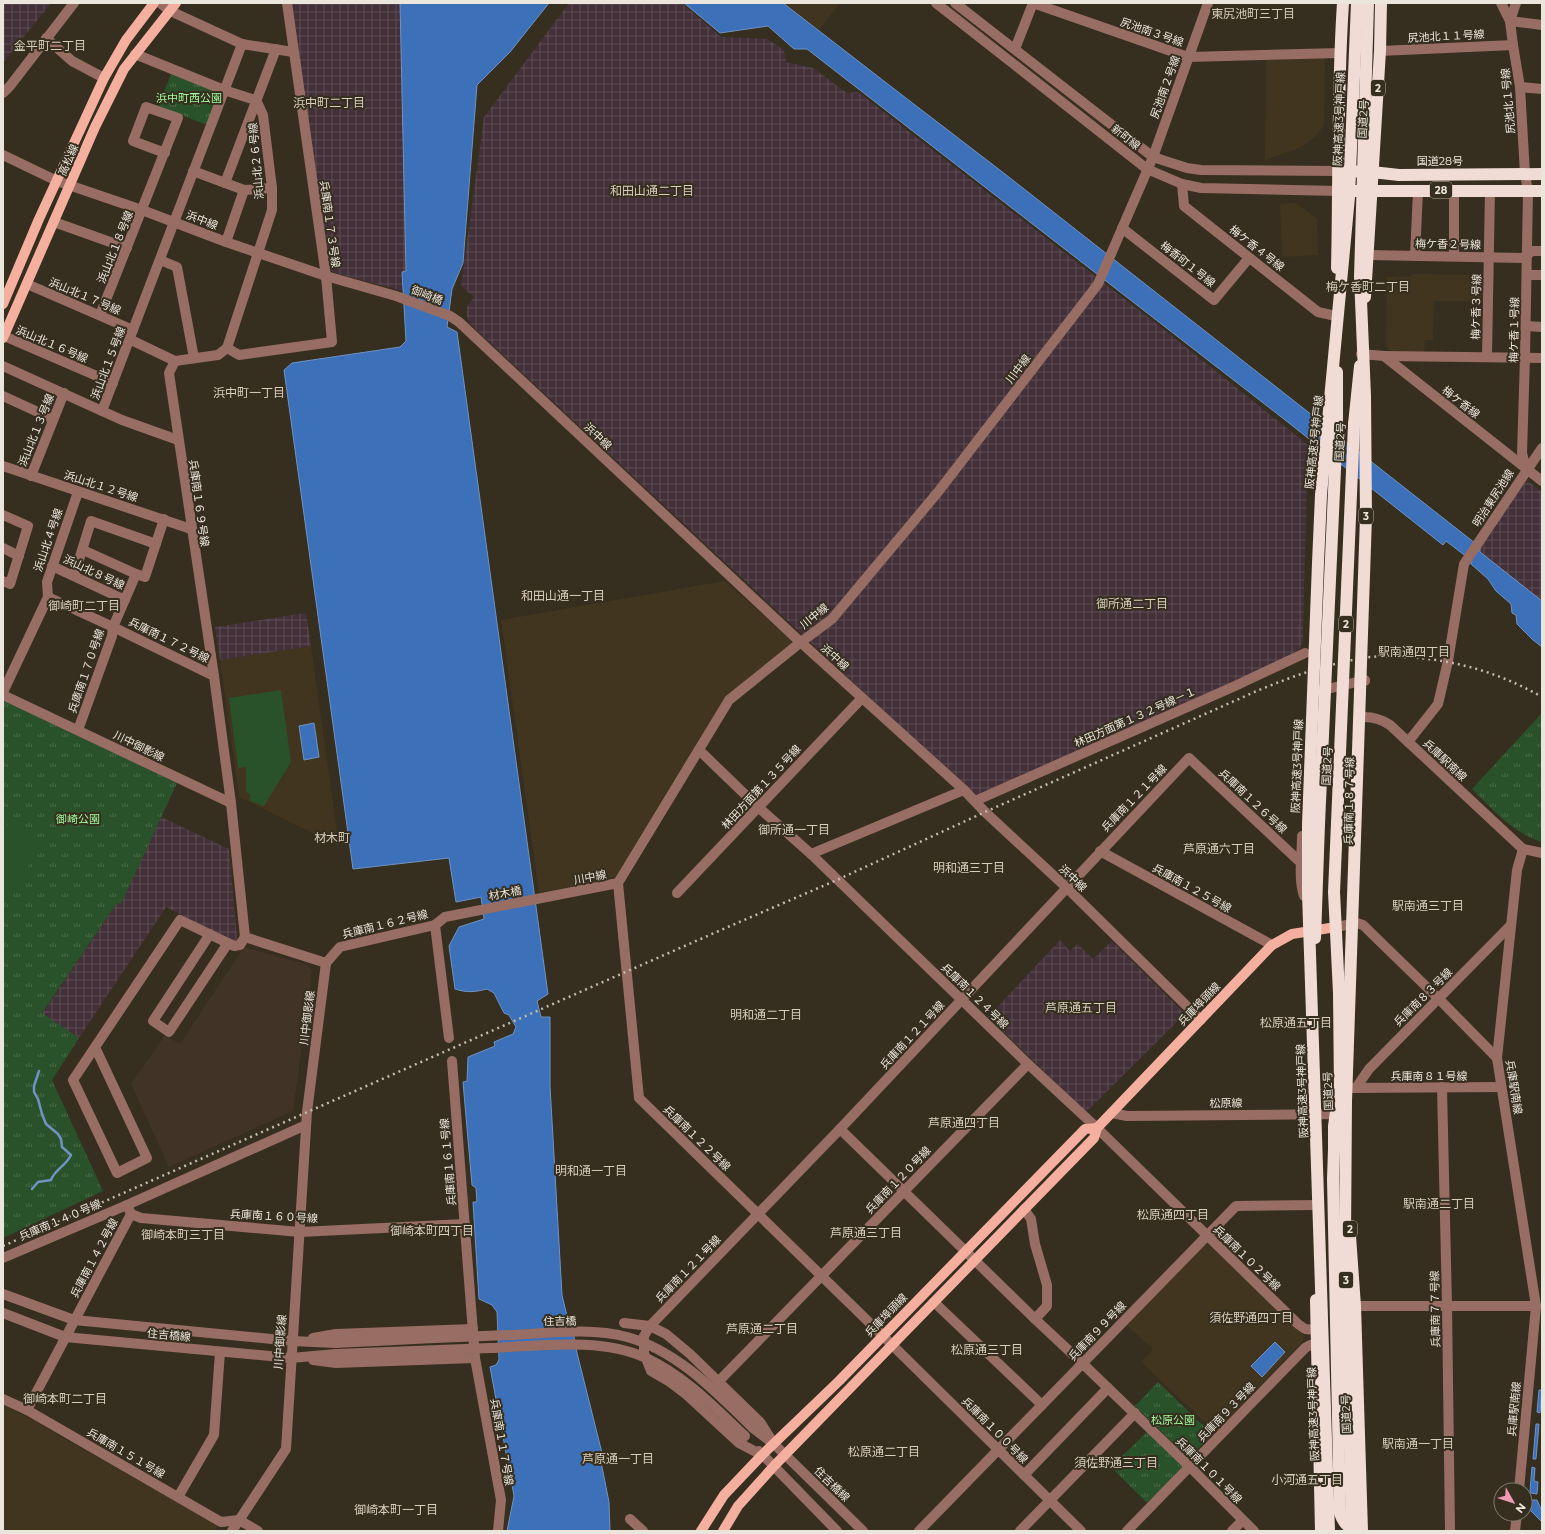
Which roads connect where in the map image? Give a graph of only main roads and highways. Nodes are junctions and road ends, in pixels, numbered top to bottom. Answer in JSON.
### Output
{"nodes":[{"id":1,"x":154,"y":3,"type":"edge"},
{"id":2,"x":1343,"y":3,"type":"edge"},
{"id":3,"x":1357,"y":3,"type":"edge"},
{"id":4,"x":1368,"y":3,"type":"edge"},
{"id":5,"x":1381,"y":3,"type":"edge"},
{"id":6,"x":173,"y":7,"type":"edge"},
{"id":7,"x":1339,"y":171,"type":"junction"},
{"id":8,"x":1372,"y":172,"type":"junction"},
{"id":9,"x":1542,"y":174,"type":"edge"},
{"id":10,"x":1339,"y":191,"type":"junction"},
{"id":11,"x":1542,"y":191,"type":"edge"},
{"id":12,"x":1372,"y":192,"type":"junction"},
{"id":13,"x":3,"y":304,"type":"edge"},
{"id":14,"x":4,"y":337,"type":"edge"},
{"id":15,"x":1336,"y":927,"type":"junction"},
{"id":16,"x":1314,"y":929,"type":"junction"},
{"id":17,"x":1348,"y":1029,"type":"junction"},
{"id":18,"x":1097,"y":1128,"type":"junction"},
{"id":19,"x":1031,"y":1183,"type":"junction"},
{"id":20,"x":1041,"y":1192,"type":"junction"},
{"id":21,"x":701,"y":1531,"type":"edge"},
{"id":22,"x":723,"y":1531,"type":"edge"},
{"id":23,"x":1321,"y":1531,"type":"edge"},
{"id":24,"x":1330,"y":1531,"type":"edge"},
{"id":25,"x":1352,"y":1531,"type":"edge"},
{"id":26,"x":1356,"y":1531,"type":"edge"},
{"id":27,"x":1362,"y":1531,"type":"edge"}],
"edges":[{"from":1,"to":13,"type":"main road","name":"高松線"},
{"from":2,"to":7,"type":"highway","name":"国道2号","number":"2"},
{"from":3,"to":24,"type":"highway","name":"阪神高速3号神戸線","bridge":true},
{"from":4,"to":17,"type":"highway","number":"3","bridge":true},
{"from":5,"to":8,"type":"highway","name":"国道2号","number":"2"},
{"from":6,"to":14,"type":"main road","name":"高松線"},
{"from":7,"to":8,"type":"highway","name":"国道28号","number":"28"},
{"from":7,"to":10,"type":"highway","name":"国道2号","number":"2"},
{"from":8,"to":9,"type":"highway","name":"国道28号","number":"28"},
{"from":8,"to":12,"type":"highway","name":"国道2号","number":"2"},
{"from":10,"to":12,"type":"highway","number":"28"},
{"from":10,"to":16,"type":"highway","name":"国道2号","number":"2","bridge":true},
{"from":11,"to":12,"type":"highway","number":"28"},
{"from":12,"to":15,"type":"highway","name":"国道2号","number":"2","bridge":true},
{"from":15,"to":16,"type":"main road","name":"兵庫埠頭線"},
{"from":15,"to":27,"type":"highway","name":"国道2号","number":"2"},
{"from":16,"to":18,"type":"main road","name":"兵庫埠頭線"},
{"from":16,"to":23,"type":"highway","name":"国道2号","number":"2"},
{"from":17,"to":25,"type":"highway","number":"3","bridge":true},
{"from":17,"to":26,"type":"highway","number":"3","bridge":true},
{"from":18,"to":19,"type":"main road","name":"兵庫埠頭線"},
{"from":18,"to":20,"type":"main road","name":"兵庫埠頭線"},
{"from":19,"to":20,"type":"main road"},
{"from":19,"to":21,"type":"main road","name":"兵庫埠頭線"},
{"from":20,"to":22,"type":"main road","name":"兵庫埠頭線"}]}
